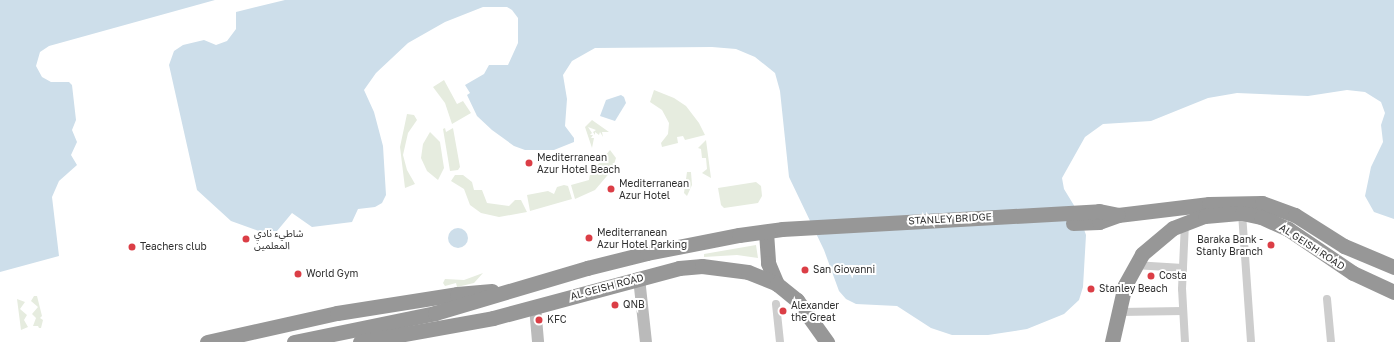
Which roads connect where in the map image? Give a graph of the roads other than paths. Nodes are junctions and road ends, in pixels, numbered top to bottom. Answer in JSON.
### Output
{"nodes":[{"id":1,"x":1242,"y":213,"type":"junction"},
{"id":2,"x":1119,"y":214,"type":"joint"},
{"id":3,"x":1185,"y":222,"type":"junction"},
{"id":4,"x":766,"y":232,"type":"junction"},
{"id":5,"x":1134,"y":265,"type":"junction"},
{"id":6,"x":1394,"y":267,"type":"edge"},
{"id":7,"x":1183,"y":268,"type":"junction"},
{"id":8,"x":639,"y":278,"type":"junction"},
{"id":9,"x":777,"y":284,"type":"junction"},
{"id":10,"x":507,"y":291,"type":"junction"},
{"id":11,"x":1394,"y":292,"type":"edge"},
{"id":12,"x":1327,"y":299,"type":"dead end"},
{"id":13,"x":776,"y":304,"type":"dead end"},
{"id":14,"x":535,"y":307,"type":"junction"},
{"id":15,"x":1183,"y":311,"type":"junction"},
{"id":16,"x":1120,"y":312,"type":"junction"},
{"id":17,"x":229,"y":339,"type":"edge"},
{"id":18,"x":378,"y":340,"type":"edge"},
{"id":19,"x":207,"y":342,"type":"edge"},
{"id":20,"x":294,"y":342,"type":"edge"},
{"id":21,"x":360,"y":342,"type":"edge"},
{"id":22,"x":538,"y":342,"type":"edge"},
{"id":23,"x":646,"y":342,"type":"edge"},
{"id":24,"x":780,"y":342,"type":"edge"},
{"id":25,"x":827,"y":342,"type":"edge"},
{"id":26,"x":1112,"y":342,"type":"edge"},
{"id":27,"x":1185,"y":342,"type":"edge"},
{"id":28,"x":1251,"y":342,"type":"edge"},
{"id":29,"x":1331,"y":342,"type":"edge"}],
"edges":[{"from":1,"to":3,"type":"highway","name":"AL GEISH ROAD"},
{"from":1,"to":11,"type":"highway","name":"AL GEISH ROAD"},
{"from":1,"to":28,"type":"street"},
{"from":2,"to":4,"type":"highway","name":"STANLEY BRIDGE"},
{"from":2,"to":6,"type":"highway","name":"AL GEISH ROAD"},
{"from":3,"to":5,"type":"highway","name":"AL GEISH ROAD"},
{"from":3,"to":7,"type":"street"},
{"from":4,"to":9,"type":"highway"},
{"from":4,"to":10,"type":"highway"},
{"from":5,"to":7,"type":"street"},
{"from":5,"to":16,"type":"highway","name":"AL GEISH ROAD"},
{"from":7,"to":15,"type":"street"},
{"from":8,"to":9,"type":"highway","name":"AL GEISH ROAD"},
{"from":8,"to":14,"type":"highway","name":"AL GEISH ROAD"},
{"from":8,"to":23,"type":"street"},
{"from":9,"to":25,"type":"highway","name":"AL GEISH ROAD"},
{"from":10,"to":17,"type":"highway"},
{"from":10,"to":20,"type":"highway"},
{"from":12,"to":29,"type":"street"},
{"from":13,"to":24,"type":"street"},
{"from":14,"to":18,"type":"highway","name":"AL GEISH ROAD"},
{"from":14,"to":22,"type":"street"},
{"from":15,"to":16,"type":"street"},
{"from":15,"to":27,"type":"street"},
{"from":16,"to":26,"type":"highway","name":"AL GEISH ROAD"},
{"from":17,"to":19,"type":"highway"},
{"from":18,"to":21,"type":"highway","name":"AL GEISH ROAD"}]}
